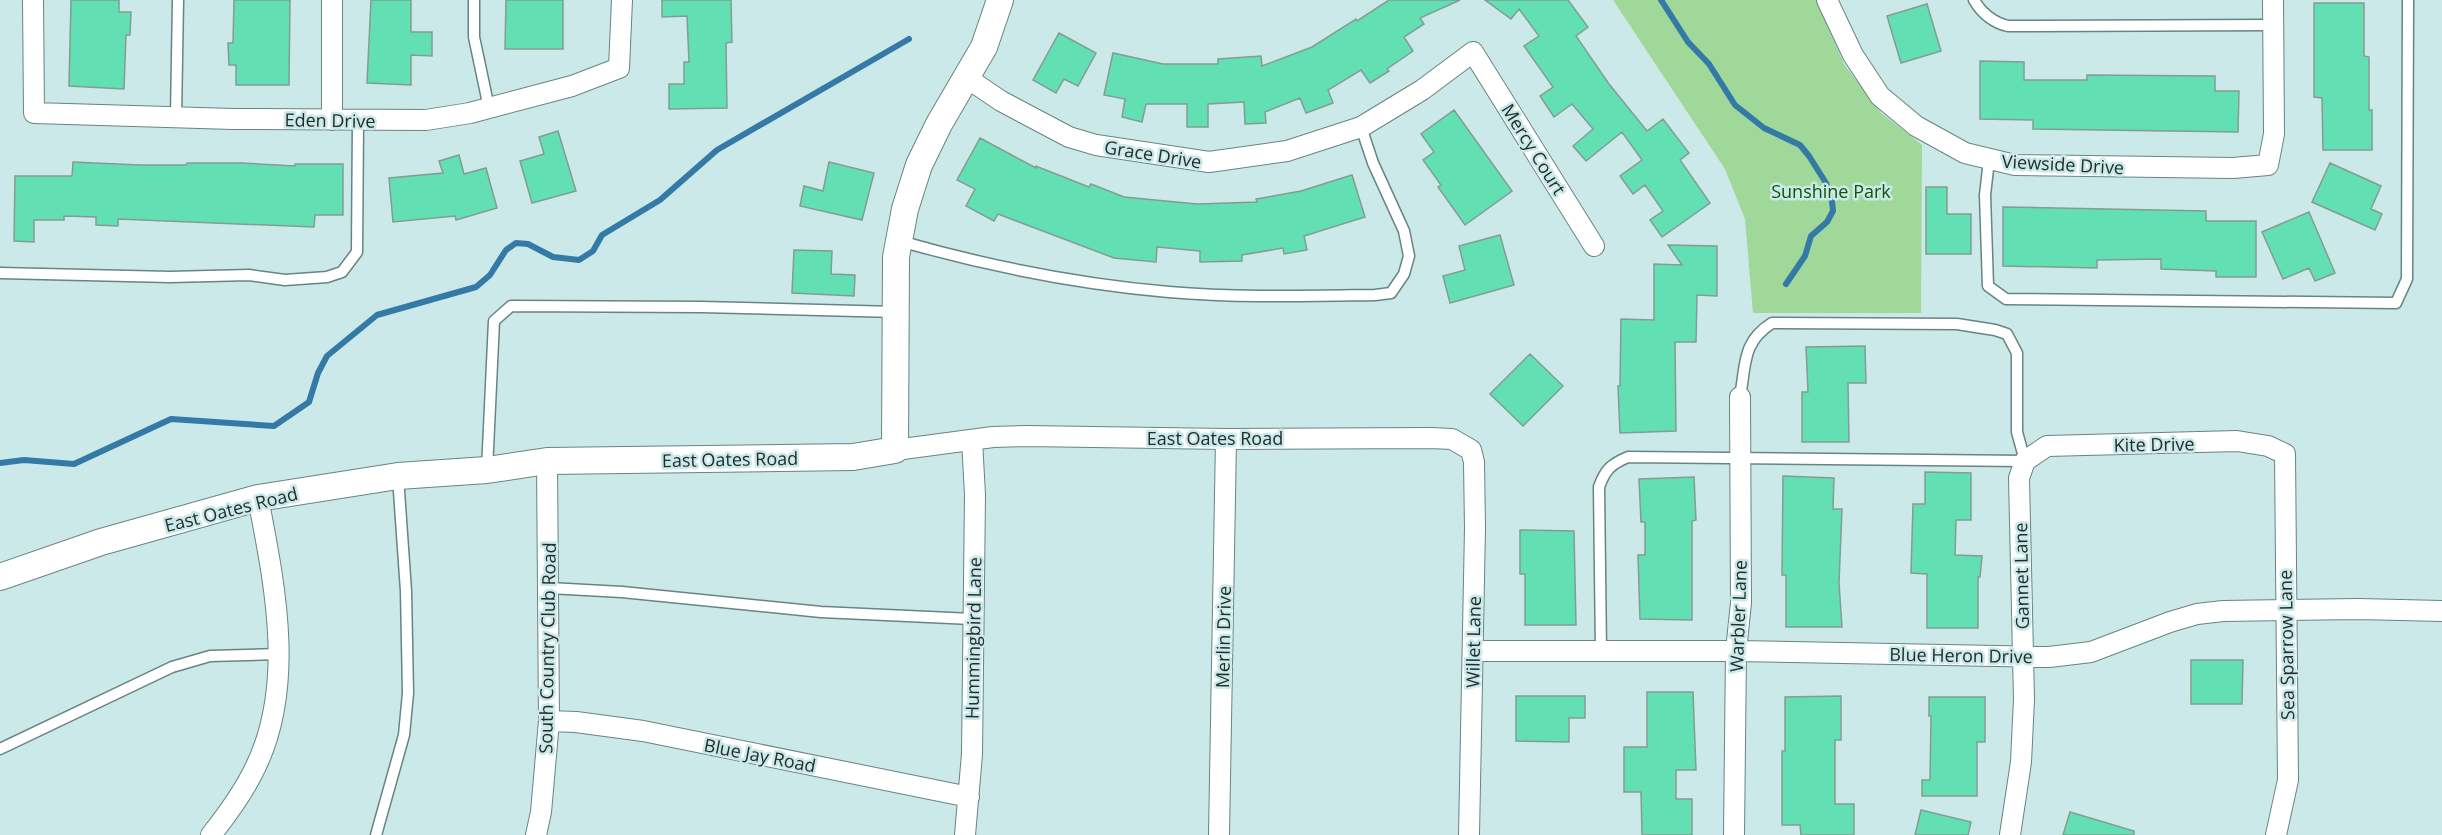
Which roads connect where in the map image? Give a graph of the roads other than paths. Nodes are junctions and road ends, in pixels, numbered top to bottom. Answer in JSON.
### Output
{"nodes":[{"id":1,"x":33,"y":0,"type":"edge"},
{"id":2,"x":178,"y":0,"type":"edge"},
{"id":3,"x":332,"y":0,"type":"edge"},
{"id":4,"x":474,"y":0,"type":"edge"},
{"id":5,"x":622,"y":0,"type":"edge"},
{"id":6,"x":1000,"y":0,"type":"edge"},
{"id":7,"x":1827,"y":0,"type":"edge"},
{"id":8,"x":1974,"y":0,"type":"edge"},
{"id":9,"x":2274,"y":0,"type":"edge"},
{"id":10,"x":2408,"y":0,"type":"edge"},
{"id":11,"x":2273,"y":25,"type":"junction"},
{"id":12,"x":1473,"y":52,"type":"joint"},
{"id":13,"x":966,"y":78,"type":"junction"},
{"id":14,"x":489,"y":108,"type":"junction"},
{"id":15,"x":176,"y":117,"type":"junction"},
{"id":16,"x":332,"y":120,"type":"junction"},
{"id":17,"x":358,"y":120,"type":"junction"},
{"id":18,"x":1361,"y":127,"type":"junction"},
{"id":19,"x":1989,"y":160,"type":"junction"},
{"id":20,"x":900,"y":241,"type":"junction"},
{"id":21,"x":1594,"y":246,"type":"dead end"},
{"id":22,"x":0,"y":273,"type":"edge"},
{"id":23,"x":896,"y":312,"type":"junction"},
{"id":24,"x":1740,"y":397,"type":"joint"},
{"id":25,"x":1226,"y":439,"type":"junction"},
{"id":26,"x":972,"y":440,"type":"junction"},
{"id":27,"x":895,"y":450,"type":"junction"},
{"id":28,"x":1471,"y":450,"type":"joint"},
{"id":29,"x":2285,"y":454,"type":"joint"},
{"id":30,"x":1739,"y":458,"type":"junction"},
{"id":31,"x":547,"y":461,"type":"junction"},
{"id":32,"x":2025,"y":461,"type":"junction"},
{"id":33,"x":487,"y":470,"type":"junction"},
{"id":34,"x":398,"y":476,"type":"junction"},
{"id":35,"x":258,"y":498,"type":"junction"},
{"id":36,"x":0,"y":577,"type":"edge"},
{"id":37,"x":549,"y":588,"type":"junction"},
{"id":38,"x":2285,"y":609,"type":"junction"},
{"id":39,"x":2442,"y":611,"type":"edge"},
{"id":40,"x":972,"y":620,"type":"junction"},
{"id":41,"x":1473,"y":651,"type":"junction"},
{"id":42,"x":1736,"y":651,"type":"junction"},
{"id":43,"x":1601,"y":652,"type":"junction"},
{"id":44,"x":278,"y":654,"type":"junction"},
{"id":45,"x":2024,"y":656,"type":"junction"},
{"id":46,"x":549,"y":722,"type":"junction"},
{"id":47,"x":0,"y":749,"type":"edge"},
{"id":48,"x":969,"y":797,"type":"junction"},
{"id":49,"x":211,"y":835,"type":"edge"},
{"id":50,"x":376,"y":835,"type":"edge"},
{"id":51,"x":536,"y":835,"type":"edge"},
{"id":52,"x":965,"y":835,"type":"edge"},
{"id":53,"x":1219,"y":835,"type":"edge"},
{"id":54,"x":1470,"y":835,"type":"edge"},
{"id":55,"x":1734,"y":835,"type":"edge"},
{"id":56,"x":2010,"y":835,"type":"edge"},
{"id":57,"x":2276,"y":835,"type":"edge"}],
"edges":[{"from":1,"to":15,"type":"street","name":"Eden Drive"},
{"from":2,"to":15,"type":"lane"},
{"from":3,"to":16,"type":"street"},
{"from":4,"to":14,"type":"lane"},
{"from":5,"to":14,"type":"street","name":"Eden Drive"},
{"from":6,"to":13,"type":"street"},
{"from":7,"to":19,"type":"street","name":"Viewside Drive"},
{"from":8,"to":11,"type":"lane"},
{"from":9,"to":11,"type":"street"},
{"from":10,"to":19,"type":"lane"},
{"from":11,"to":19,"type":"street","name":"Viewside Drive"},
{"from":12,"to":18,"type":"street","name":"Grace Drive"},
{"from":12,"to":21,"type":"street","name":"Mercy Court"},
{"from":13,"to":18,"type":"street","name":"Grace Drive"},
{"from":13,"to":20,"type":"street"},
{"from":14,"to":17,"type":"street","name":"Eden Drive"},
{"from":15,"to":16,"type":"street","name":"Eden Drive"},
{"from":16,"to":17,"type":"street","name":"Eden Drive"},
{"from":17,"to":22,"type":"lane"},
{"from":18,"to":20,"type":"lane"},
{"from":20,"to":23,"type":"street"},
{"from":23,"to":27,"type":"street"},
{"from":23,"to":33,"type":"lane"},
{"from":24,"to":30,"type":"street","name":"Warbler Lane"},
{"from":24,"to":32,"type":"lane"},
{"from":25,"to":26,"type":"street","name":"East Oates Road"},
{"from":25,"to":28,"type":"street","name":"East Oates Road"},
{"from":25,"to":53,"type":"street","name":"Merlin Drive"},
{"from":26,"to":27,"type":"street","name":"East Oates Road"},
{"from":26,"to":40,"type":"street","name":"Hummingbird Lane"},
{"from":27,"to":31,"type":"street","name":"East Oates Road"},
{"from":28,"to":41,"type":"street","name":"Willet Lane"},
{"from":29,"to":32,"type":"street","name":"Kite Drive"},
{"from":29,"to":38,"type":"street","name":"Sea Sparrow Lane"},
{"from":30,"to":32,"type":"lane"},
{"from":30,"to":42,"type":"street","name":"Warbler Lane"},
{"from":30,"to":43,"type":"lane"},
{"from":31,"to":33,"type":"street","name":"East Oates Road"},
{"from":31,"to":37,"type":"street","name":"South Country Club Road"},
{"from":32,"to":45,"type":"street","name":"Gannet Lane"},
{"from":33,"to":34,"type":"street","name":"East Oates Road"},
{"from":34,"to":35,"type":"street","name":"East Oates Road"},
{"from":34,"to":50,"type":"lane"},
{"from":35,"to":36,"type":"street","name":"East Oates Road"},
{"from":35,"to":44,"type":"street"},
{"from":37,"to":40,"type":"lane"},
{"from":37,"to":46,"type":"street","name":"South Country Club Road"},
{"from":38,"to":39,"type":"street","name":"Blue Heron Drive"},
{"from":38,"to":45,"type":"street","name":"Blue Heron Drive"},
{"from":38,"to":57,"type":"street","name":"Sea Sparrow Lane"},
{"from":40,"to":48,"type":"street","name":"Hummingbird Lane"},
{"from":41,"to":43,"type":"street","name":"Blue Heron Drive"},
{"from":41,"to":54,"type":"street","name":"Willet Lane"},
{"from":42,"to":43,"type":"street","name":"Blue Heron Drive"},
{"from":42,"to":45,"type":"street","name":"Blue Heron Drive"},
{"from":42,"to":55,"type":"street","name":"Warbler Lane"},
{"from":44,"to":47,"type":"lane"},
{"from":44,"to":49,"type":"street"},
{"from":45,"to":56,"type":"street","name":"Gannet Lane"},
{"from":46,"to":48,"type":"street","name":"Blue Jay Road"},
{"from":46,"to":51,"type":"street","name":"South Country Club Road"},
{"from":48,"to":52,"type":"street","name":"Hummingbird Lane"}]}
